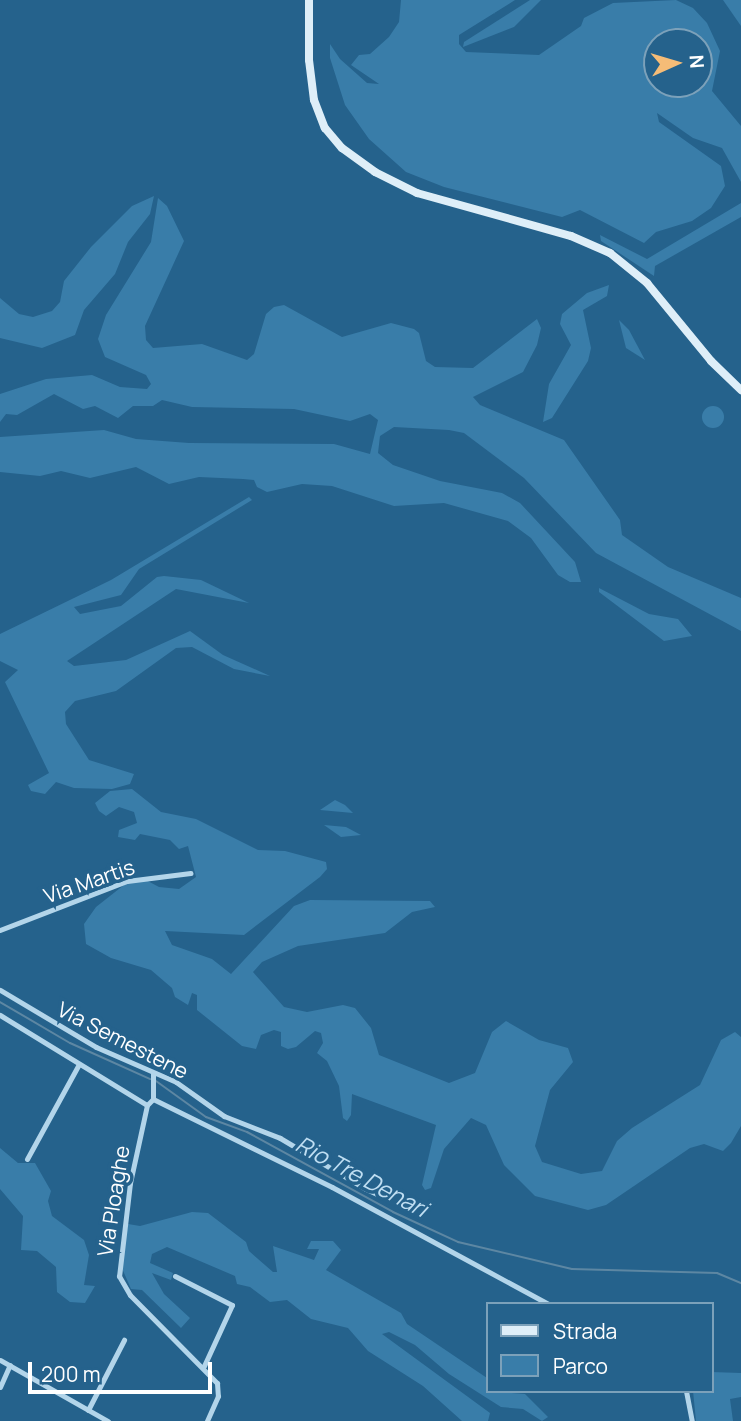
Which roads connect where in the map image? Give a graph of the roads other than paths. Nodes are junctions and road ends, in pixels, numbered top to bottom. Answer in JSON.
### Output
{"nodes":[{"id":1,"x":309,"y":0,"type":"edge"},
{"id":2,"x":741,"y":390,"type":"edge"},
{"id":3,"x":190,"y":873,"type":"dead end"},
{"id":4,"x":0,"y":930,"type":"edge"},
{"id":5,"x":0,"y":990,"type":"edge"},
{"id":6,"x":0,"y":1015,"type":"edge"},
{"id":7,"x":79,"y":1064,"type":"junction"},
{"id":8,"x":153,"y":1073,"type":"junction"},
{"id":9,"x":152,"y":1099,"type":"junction"},
{"id":10,"x":203,"y":1103,"type":"junction"},
{"id":11,"x":147,"y":1105,"type":"junction"},
{"id":12,"x":194,"y":1118,"type":"junction"},
{"id":13,"x":27,"y":1159,"type":"dead end"},
{"id":14,"x":418,"y":1213,"type":"dead end"},
{"id":15,"x":175,"y":1276,"type":"dead end"},
{"id":16,"x":544,"y":1302,"type":"edge"},
{"id":17,"x":124,"y":1340,"type":"dead end"},
{"id":18,"x":0,"y":1360,"type":"edge"},
{"id":19,"x":10,"y":1366,"type":"junction"},
{"id":20,"x":204,"y":1366,"type":"junction"},
{"id":21,"x":0,"y":1387,"type":"edge"},
{"id":22,"x":686,"y":1393,"type":"edge"},
{"id":23,"x":88,"y":1410,"type":"junction"},
{"id":24,"x":108,"y":1421,"type":"edge"},
{"id":25,"x":207,"y":1421,"type":"edge"},
{"id":26,"x":692,"y":1421,"type":"edge"}],
"edges":[{"from":1,"to":2,"type":"main road"},
{"from":3,"to":4,"type":"street","name":"Via Martis"},
{"from":5,"to":8,"type":"street","name":"Via Semestene"},
{"from":6,"to":7,"type":"street"},
{"from":7,"to":11,"type":"street"},
{"from":7,"to":13,"type":"street"},
{"from":8,"to":9,"type":"street"},
{"from":8,"to":10,"type":"street","name":"Via Semestene"},
{"from":9,"to":11,"type":"street","name":"Via Ploaghe"},
{"from":9,"to":12,"type":"street"},
{"from":10,"to":12,"type":"street"},
{"from":10,"to":14,"type":"street","name":"Via Semestene"},
{"from":11,"to":20,"type":"street","name":"Via Ploaghe"},
{"from":12,"to":16,"type":"street"},
{"from":15,"to":20,"type":"street"},
{"from":17,"to":23,"type":"street"},
{"from":18,"to":19,"type":"street"},
{"from":19,"to":21,"type":"street"},
{"from":19,"to":23,"type":"street"},
{"from":20,"to":25,"type":"street","name":"Via Ploaghe"},
{"from":22,"to":26,"type":"street"},
{"from":23,"to":24,"type":"street"}]}
